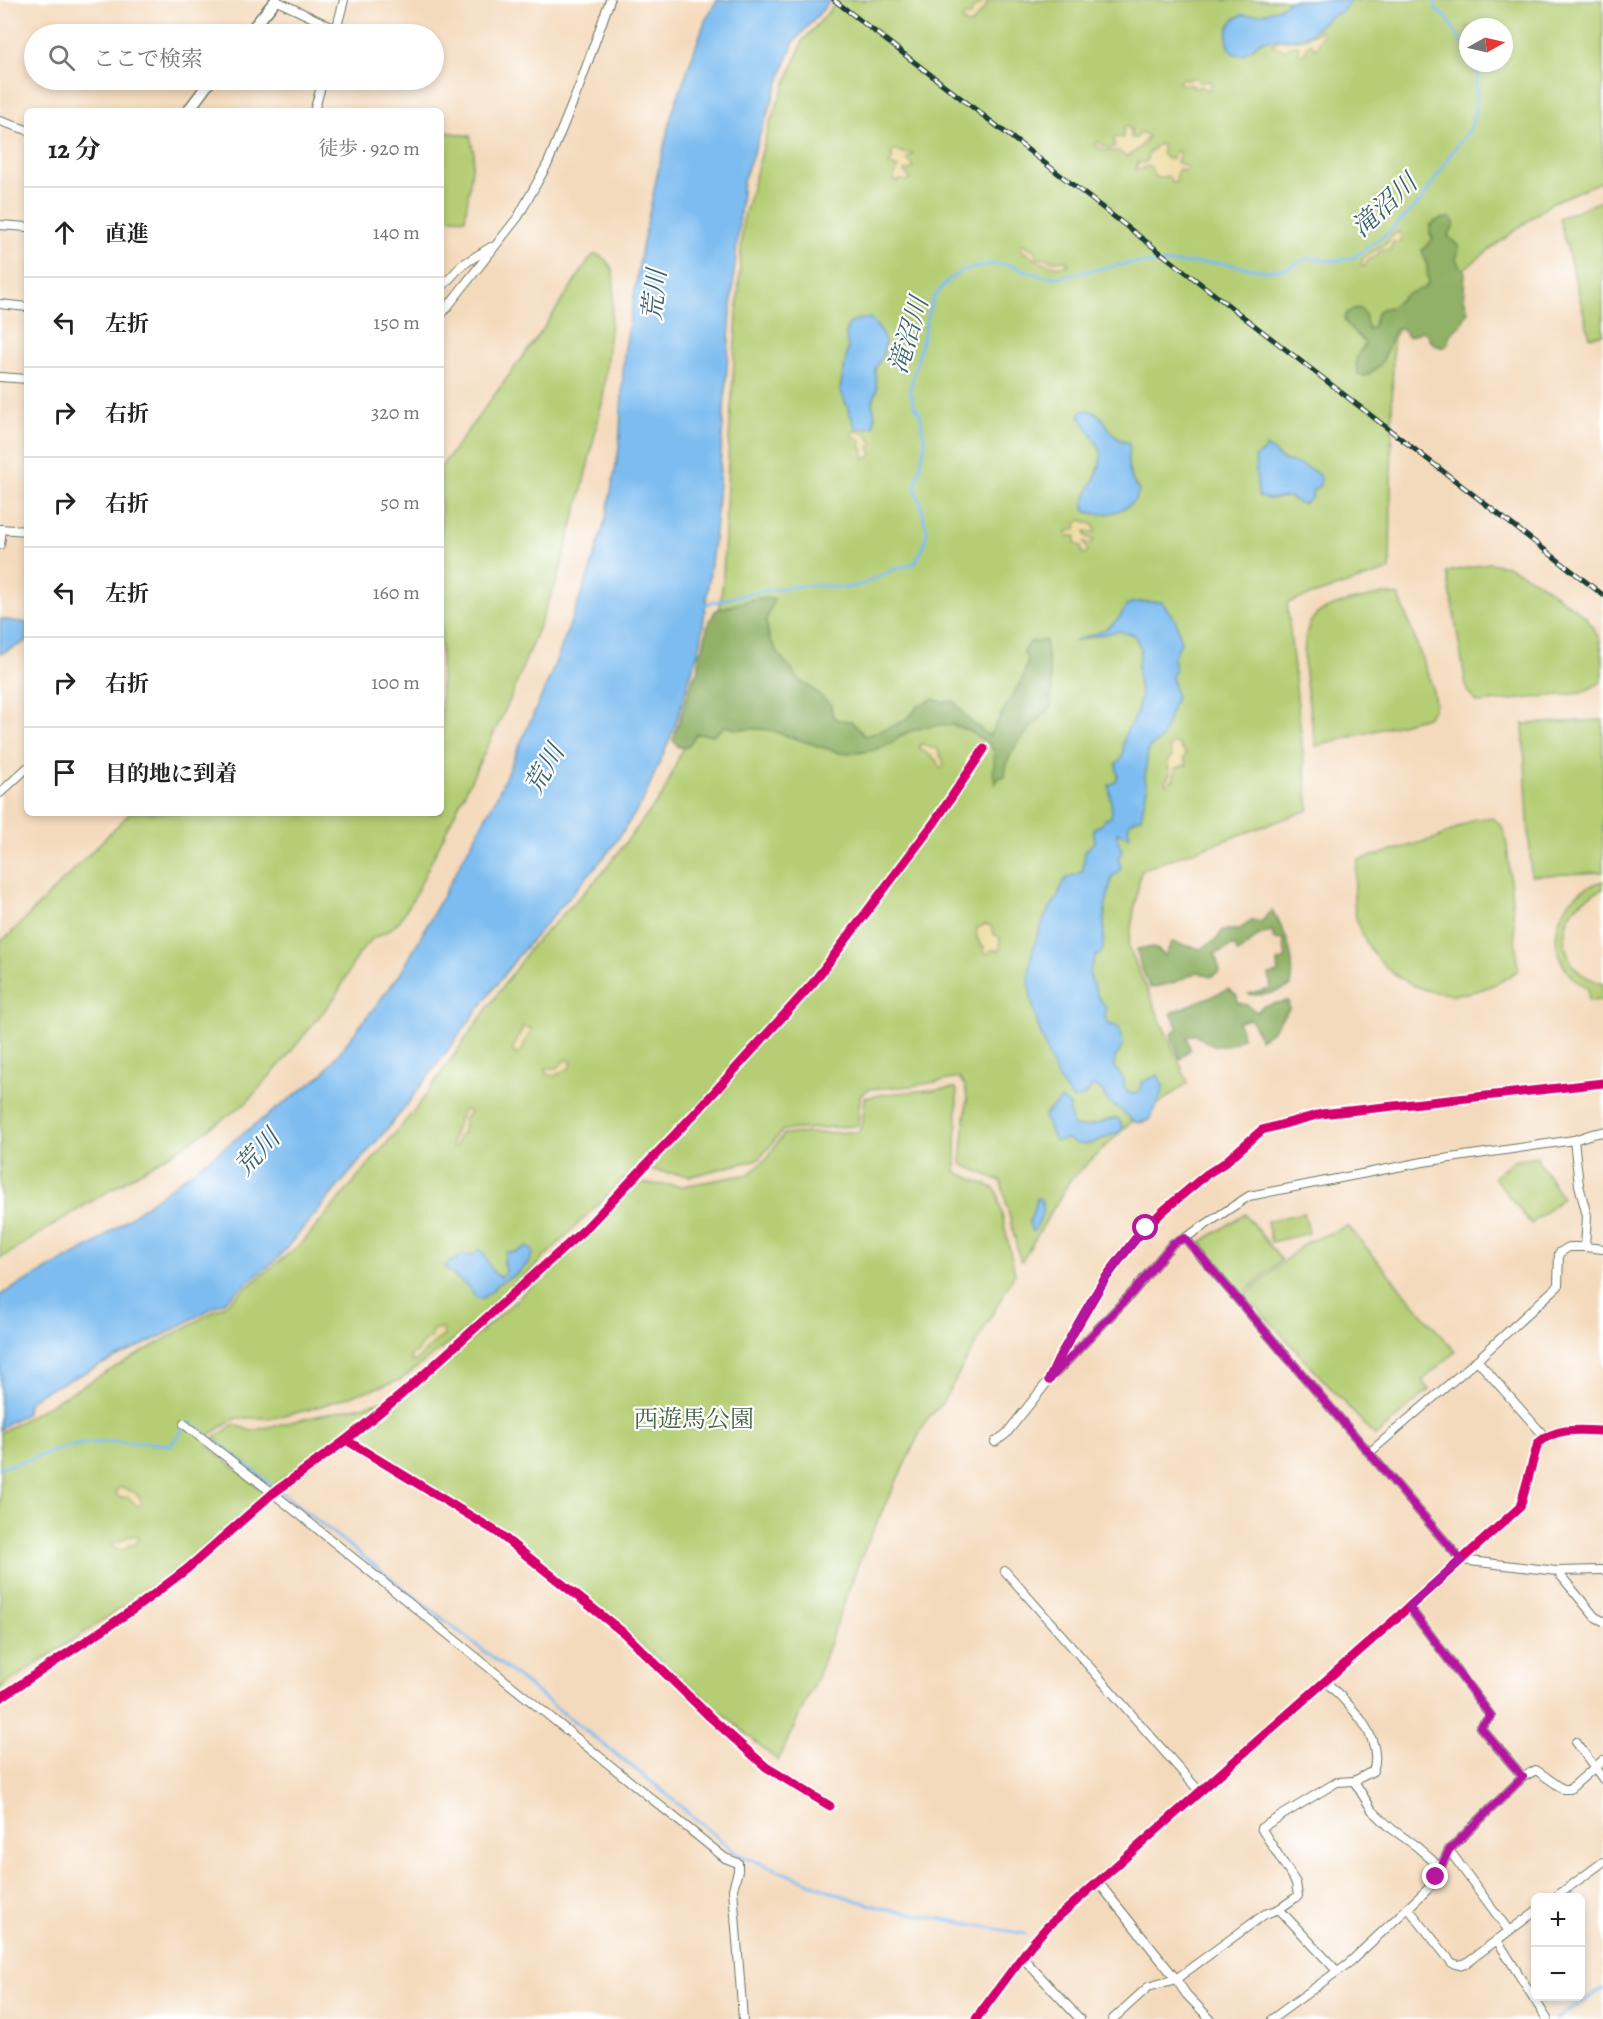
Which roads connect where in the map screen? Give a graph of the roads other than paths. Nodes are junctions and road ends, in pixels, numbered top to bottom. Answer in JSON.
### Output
{"nodes":[{"id":1,"x":275,"y":0,"type":"edge"},
{"id":2,"x":345,"y":0,"type":"edge"},
{"id":3,"x":610,"y":0,"type":"edge"},
{"id":4,"x":256,"y":24,"type":"edge"},
{"id":5,"x":321,"y":24,"type":"edge"},
{"id":6,"x":338,"y":24,"type":"edge"},
{"id":7,"x":204,"y":90,"type":"edge"},
{"id":8,"x":320,"y":90,"type":"edge"},
{"id":9,"x":190,"y":108,"type":"edge"},
{"id":10,"x":315,"y":108,"type":"edge"},
{"id":11,"x":0,"y":121,"type":"edge"},
{"id":12,"x":24,"y":129,"type":"edge"},
{"id":13,"x":0,"y":225,"type":"edge"},
{"id":14,"x":24,"y":228,"type":"edge"},
{"id":15,"x":493,"y":246,"type":"junction"},
{"id":16,"x":444,"y":285,"type":"edge"},
{"id":17,"x":0,"y":304,"type":"edge"},
{"id":18,"x":24,"y":306,"type":"edge"},
{"id":19,"x":444,"y":311,"type":"edge"},
{"id":20,"x":0,"y":377,"type":"edge"},
{"id":21,"x":24,"y":379,"type":"edge"},
{"id":22,"x":1,"y":529,"type":"edge"},
{"id":23,"x":24,"y":531,"type":"edge"},
{"id":24,"x":0,"y":545,"type":"edge"},
{"id":25,"x":984,"y":749,"type":"dead end"},
{"id":26,"x":24,"y":771,"type":"edge"},
{"id":27,"x":0,"y":793,"type":"edge"},
{"id":28,"x":1603,"y":1132,"type":"edge"},
{"id":29,"x":1574,"y":1140,"type":"junction"},
{"id":30,"x":1185,"y":1238,"type":"junction"},
{"id":31,"x":1585,"y":1247,"type":"junction"},
{"id":32,"x":1603,"y":1249,"type":"edge"},
{"id":33,"x":1477,"y":1360,"type":"junction"},
{"id":34,"x":184,"y":1424,"type":"dead end"},
{"id":35,"x":1603,"y":1431,"type":"edge"},
{"id":36,"x":1545,"y":1437,"type":"junction"},
{"id":37,"x":346,"y":1440,"type":"dead end"},
{"id":38,"x":995,"y":1442,"type":"dead end"},
{"id":39,"x":1370,"y":1453,"type":"junction"},
{"id":40,"x":1461,"y":1560,"type":"junction"},
{"id":41,"x":1603,"y":1570,"type":"edge"},
{"id":42,"x":1005,"y":1571,"type":"dead end"},
{"id":43,"x":1557,"y":1571,"type":"junction"},
{"id":44,"x":1409,"y":1607,"type":"junction"},
{"id":45,"x":1603,"y":1621,"type":"edge"},
{"id":46,"x":1325,"y":1680,"type":"junction"},
{"id":47,"x":1576,"y":1742,"type":"dead end"},
{"id":48,"x":1603,"y":1760,"type":"edge"},
{"id":49,"x":1594,"y":1767,"type":"junction"},
{"id":50,"x":1523,"y":1777,"type":"junction"},
{"id":51,"x":1603,"y":1779,"type":"edge"},
{"id":52,"x":1354,"y":1781,"type":"junction"},
{"id":53,"x":1200,"y":1792,"type":"junction"},
{"id":54,"x":1449,"y":1850,"type":"junction"},
{"id":55,"x":1603,"y":1862,"type":"edge"},
{"id":56,"x":1440,"y":1868,"type":"junction"},
{"id":57,"x":1098,"y":1882,"type":"junction"},
{"id":58,"x":1561,"y":1893,"type":"edge"},
{"id":59,"x":1408,"y":1908,"type":"junction"},
{"id":60,"x":1279,"y":1909,"type":"junction"},
{"id":61,"x":1531,"y":1915,"type":"edge"},
{"id":62,"x":1509,"y":1931,"type":"junction"},
{"id":63,"x":1497,"y":1940,"type":"junction"},
{"id":64,"x":1022,"y":1957,"type":"junction"},
{"id":65,"x":1337,"y":1971,"type":"junction"},
{"id":66,"x":1176,"y":1979,"type":"junction"},
{"id":67,"x":743,"y":2019,"type":"edge"},
{"id":68,"x":976,"y":2019,"type":"edge"},
{"id":69,"x":1080,"y":2019,"type":"edge"},
{"id":70,"x":1113,"y":2019,"type":"edge"},
{"id":71,"x":1210,"y":2019,"type":"edge"},
{"id":72,"x":1272,"y":2019,"type":"edge"},
{"id":73,"x":1547,"y":2019,"type":"edge"}],
"edges":[{"from":1,"to":4,"type":"street"},
{"from":1,"to":5,"type":"street"},
{"from":2,"to":6,"type":"street"},
{"from":3,"to":15,"type":"street"},
{"from":7,"to":9,"type":"street"},
{"from":8,"to":10,"type":"street"},
{"from":11,"to":12,"type":"street"},
{"from":13,"to":14,"type":"street"},
{"from":15,"to":16,"type":"street"},
{"from":15,"to":19,"type":"street"},
{"from":17,"to":18,"type":"street"},
{"from":20,"to":21,"type":"street"},
{"from":22,"to":23,"type":"street"},
{"from":22,"to":24,"type":"street"},
{"from":25,"to":37,"type":"street"},
{"from":26,"to":27,"type":"street"},
{"from":28,"to":29,"type":"street"},
{"from":29,"to":30,"type":"street"},
{"from":29,"to":31,"type":"street"},
{"from":30,"to":38,"type":"street"},
{"from":30,"to":39,"type":"street"},
{"from":31,"to":32,"type":"street"},
{"from":31,"to":33,"type":"street"},
{"from":33,"to":36,"type":"street"},
{"from":33,"to":39,"type":"street"},
{"from":34,"to":67,"type":"street"},
{"from":35,"to":36,"type":"street"},
{"from":36,"to":40,"type":"street"},
{"from":39,"to":40,"type":"street"},
{"from":40,"to":43,"type":"street"},
{"from":40,"to":44,"type":"street"},
{"from":41,"to":43,"type":"street"},
{"from":42,"to":53,"type":"street"},
{"from":43,"to":45,"type":"street"},
{"from":44,"to":46,"type":"street"},
{"from":44,"to":50,"type":"street"},
{"from":46,"to":52,"type":"street"},
{"from":46,"to":53,"type":"street"},
{"from":47,"to":49,"type":"street"},
{"from":48,"to":49,"type":"street"},
{"from":49,"to":50,"type":"street"},
{"from":49,"to":51,"type":"street"},
{"from":50,"to":54,"type":"street"},
{"from":52,"to":56,"type":"street"},
{"from":52,"to":60,"type":"street"},
{"from":53,"to":57,"type":"street"},
{"from":54,"to":56,"type":"street"},
{"from":54,"to":62,"type":"street"},
{"from":55,"to":58,"type":"street"},
{"from":56,"to":59,"type":"street"},
{"from":57,"to":64,"type":"street"},
{"from":57,"to":66,"type":"street"},
{"from":59,"to":63,"type":"street"},
{"from":59,"to":65,"type":"street"},
{"from":60,"to":65,"type":"street"},
{"from":60,"to":66,"type":"street"},
{"from":61,"to":62,"type":"street"},
{"from":62,"to":63,"type":"street"},
{"from":63,"to":73,"type":"street"},
{"from":64,"to":68,"type":"street"},
{"from":64,"to":69,"type":"street"},
{"from":65,"to":72,"type":"street"},
{"from":66,"to":70,"type":"street"},
{"from":66,"to":71,"type":"street"}]}
